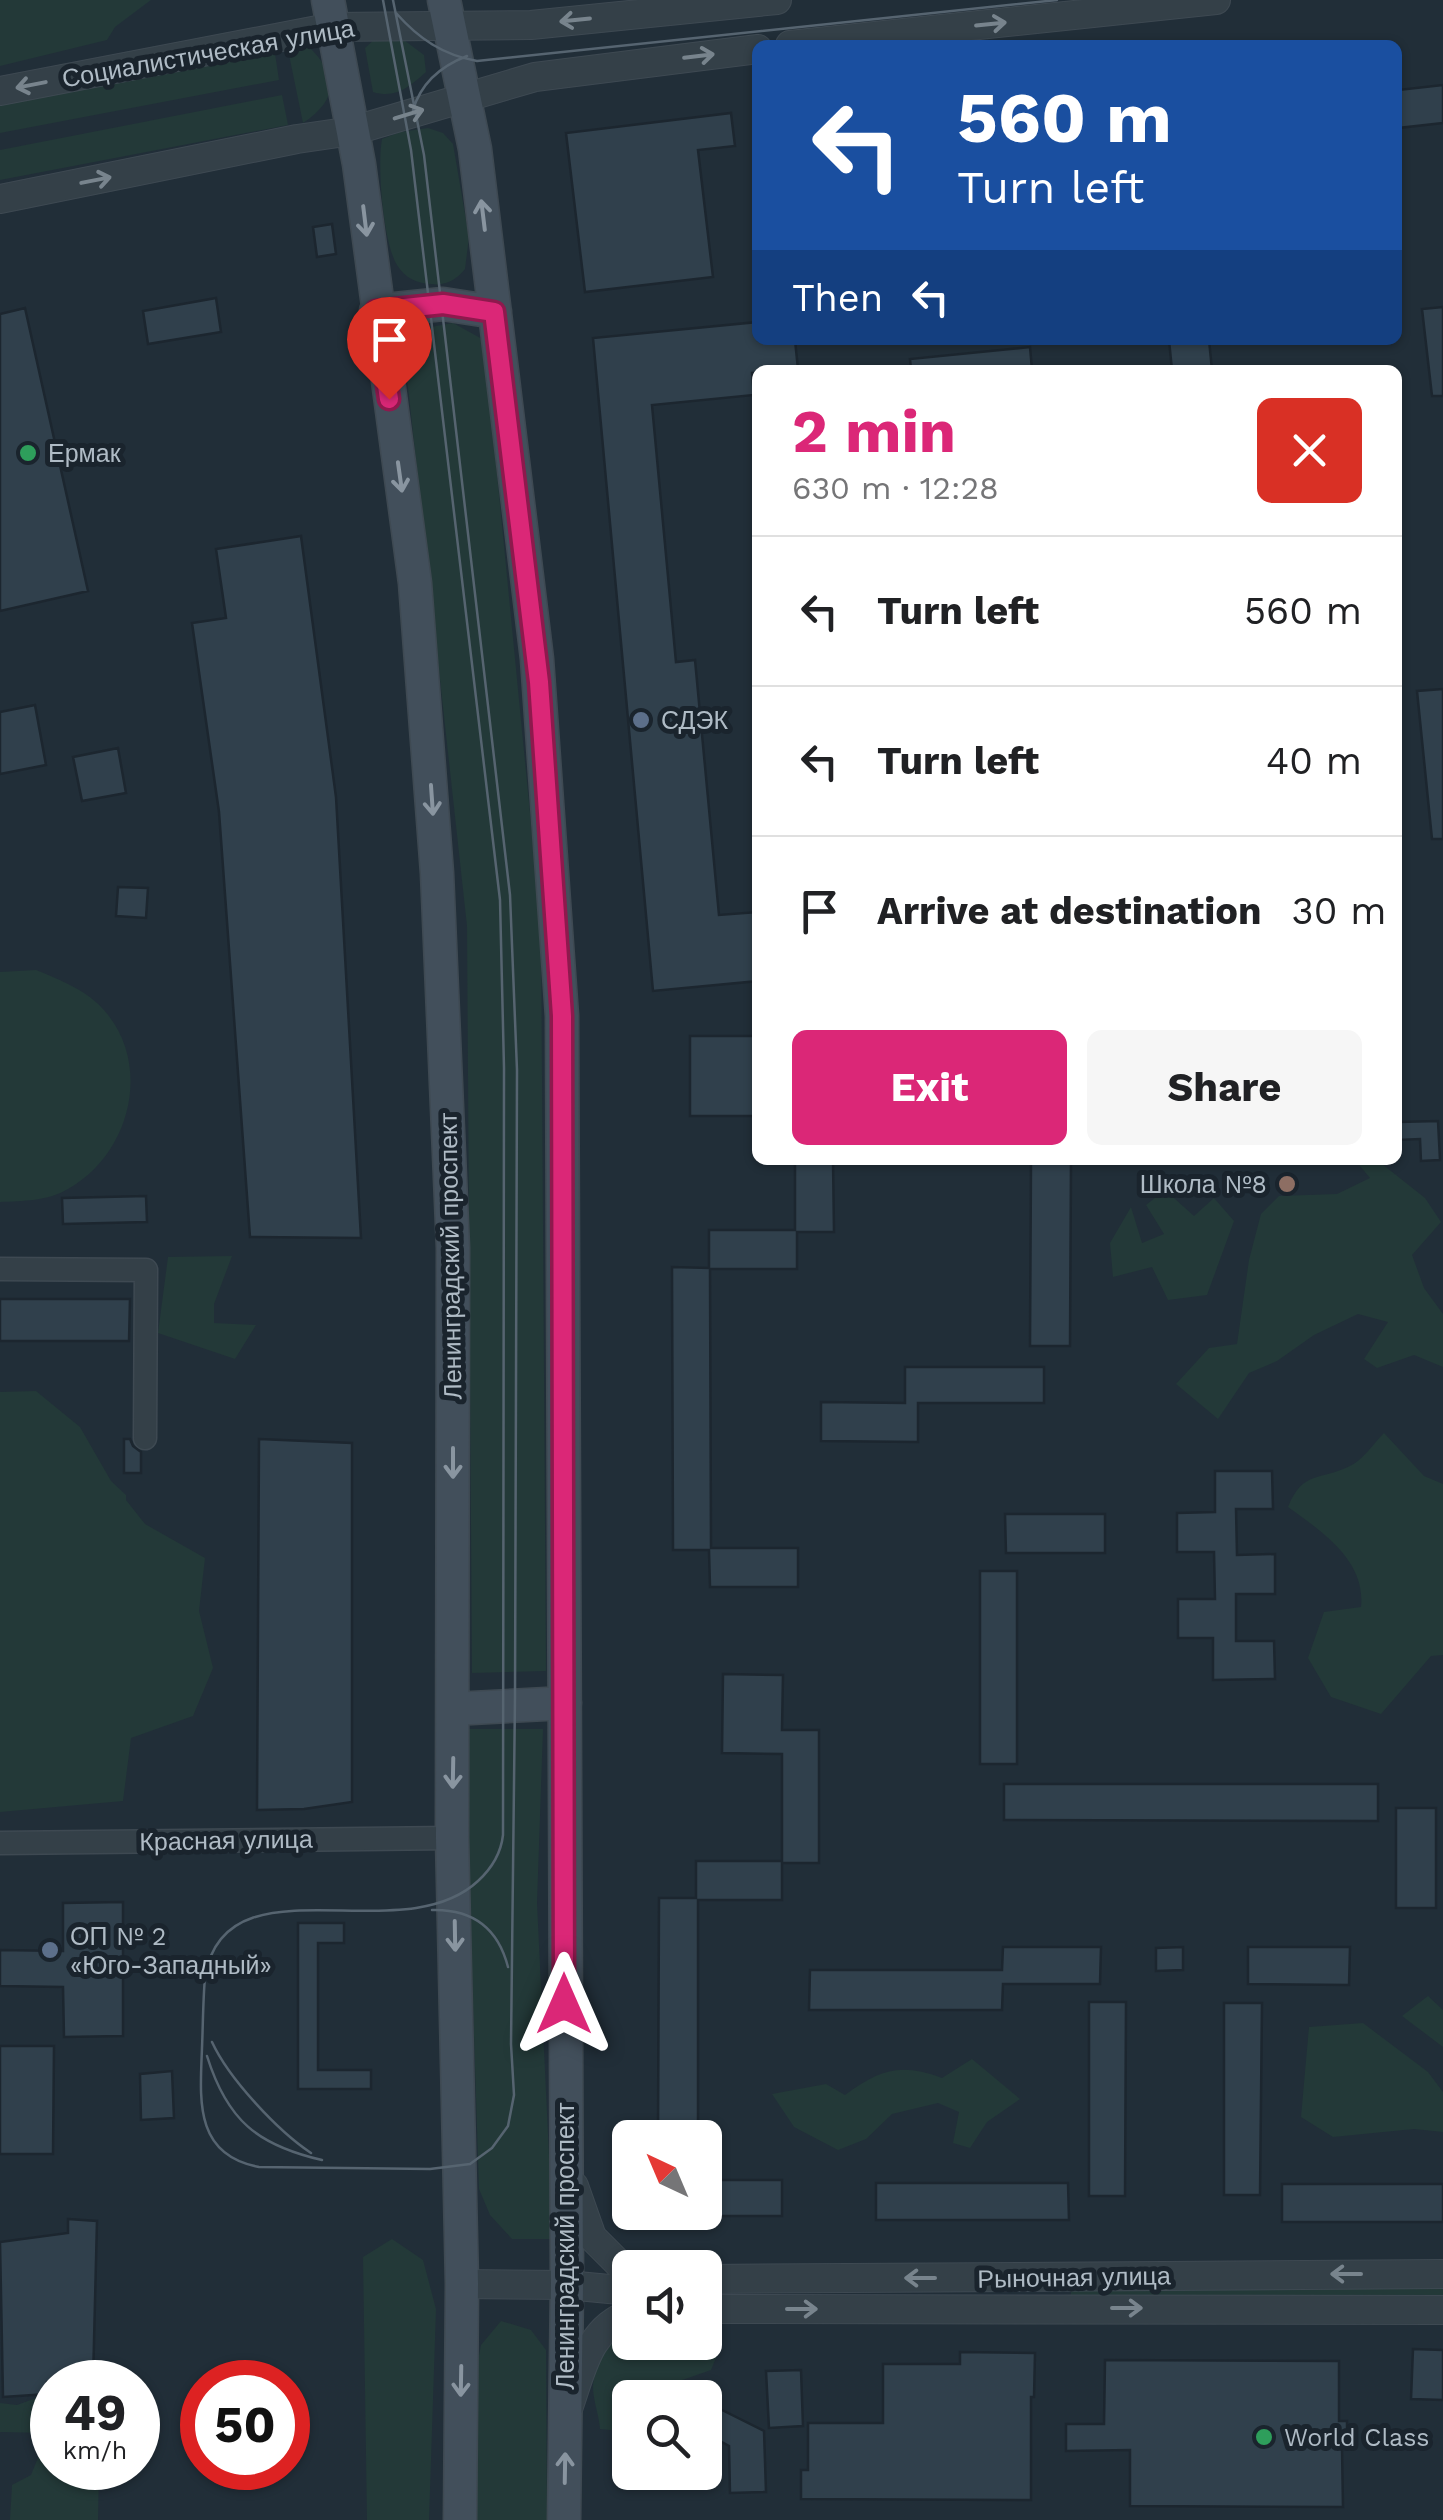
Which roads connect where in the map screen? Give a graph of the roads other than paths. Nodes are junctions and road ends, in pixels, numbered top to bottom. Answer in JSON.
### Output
{"nodes":[{"id":1,"x":776,"y":0,"type":"edge"},
{"id":2,"x":1216,"y":0,"type":"edge"},
{"id":3,"x":446,"y":12,"type":"edge"},
{"id":4,"x":330,"y":13,"type":"edge"},
{"id":5,"x":837,"y":40,"type":"edge"},
{"id":6,"x":752,"y":50,"type":"edge"},
{"id":7,"x":0,"y":91,"type":"edge"},
{"id":8,"x":466,"y":96,"type":"junction"},
{"id":9,"x":352,"y":131,"type":"junction"},
{"id":10,"x":0,"y":199,"type":"edge"},
{"id":11,"x":376,"y":311,"type":"junction"},
{"id":12,"x":494,"y":312,"type":"junction"},
{"id":13,"x":0,"y":1269,"type":"edge"},
{"id":14,"x":144,"y":1438,"type":"dead end"},
{"id":15,"x":565,"y":1703,"type":"junction"},
{"id":16,"x":454,"y":1709,"type":"junction"},
{"id":17,"x":452,"y":1838,"type":"junction"},
{"id":18,"x":0,"y":1843,"type":"edge"},
{"id":19,"x":565,"y":2146,"type":"junction"},
{"id":20,"x":612,"y":2265,"type":"edge"},
{"id":21,"x":1443,"y":2274,"type":"edge"},
{"id":22,"x":722,"y":2278,"type":"edge"},
{"id":23,"x":1053,"y":2278,"type":"junction"},
{"id":24,"x":462,"y":2284,"type":"junction"},
{"id":25,"x":567,"y":2286,"type":"junction"},
{"id":26,"x":612,"y":2290,"type":"edge"},
{"id":27,"x":1049,"y":2308,"type":"junction"},
{"id":28,"x":722,"y":2309,"type":"edge"},
{"id":29,"x":1443,"y":2310,"type":"edge"},
{"id":30,"x":612,"y":2318,"type":"edge"},
{"id":31,"x":565,"y":2416,"type":"junction"},
{"id":32,"x":460,"y":2520,"type":"edge"},
{"id":33,"x":564,"y":2520,"type":"edge"}],
"edges":[{"from":1,"to":3,"type":"street","name":"Социалистическая улица","one_way":true},
{"from":5,"to":2,"type":"street","one_way":true},
{"from":3,"to":4,"type":"street","name":"Социалистическая улица"},
{"from":3,"to":8,"type":"main road","name":"Ленинградский проспект"},
{"from":4,"to":7,"type":"street","name":"Социалистическая улица","one_way":true},
{"from":4,"to":9,"type":"main road","name":"Ленинградский проспект"},
{"from":8,"to":6,"type":"street","one_way":true},
{"from":9,"to":8,"type":"street","one_way":true},
{"from":12,"to":8,"type":"main road","name":"Ленинградский проспект","one_way":true},
{"from":10,"to":9,"type":"street","one_way":true},
{"from":9,"to":11,"type":"main road","name":"Ленинградский проспект","one_way":true},
{"from":11,"to":12,"type":"main road"},
{"from":11,"to":16,"type":"main road","name":"Ленинградский проспект","one_way":true},
{"from":12,"to":15,"type":"main road","name":"Ленинградский проспект"},
{"from":13,"to":14,"type":"street"},
{"from":15,"to":16,"type":"main road"},
{"from":15,"to":19,"type":"main road","name":"Ленинградский проспект"},
{"from":16,"to":17,"type":"main road","name":"Ленинградский проспект","one_way":true},
{"from":17,"to":18,"type":"street","name":"Красная улица"},
{"from":17,"to":24,"type":"main road","name":"Ленинградский проспект","one_way":true},
{"from":19,"to":20,"type":"street"},
{"from":19,"to":25,"type":"main road","name":"Ленинградский проспект"},
{"from":21,"to":23,"type":"street","name":"Рыночная улица","one_way":true},
{"from":23,"to":22,"type":"street","name":"Рыночная улица","one_way":true},
{"from":23,"to":27,"type":"street"},
{"from":24,"to":25,"type":"street"},
{"from":24,"to":32,"type":"main road","name":"Ленинградский проспект","one_way":true},
{"from":25,"to":26,"type":"street"},
{"from":25,"to":31,"type":"main road","name":"Ленинградский проспект"},
{"from":28,"to":27,"type":"street","name":"Рыночная улица","one_way":true},
{"from":27,"to":29,"type":"street","name":"Рыночная улица","one_way":true},
{"from":30,"to":31,"type":"street"},
{"from":33,"to":31,"type":"main road","name":"Ленинградский проспект","one_way":true}]}
